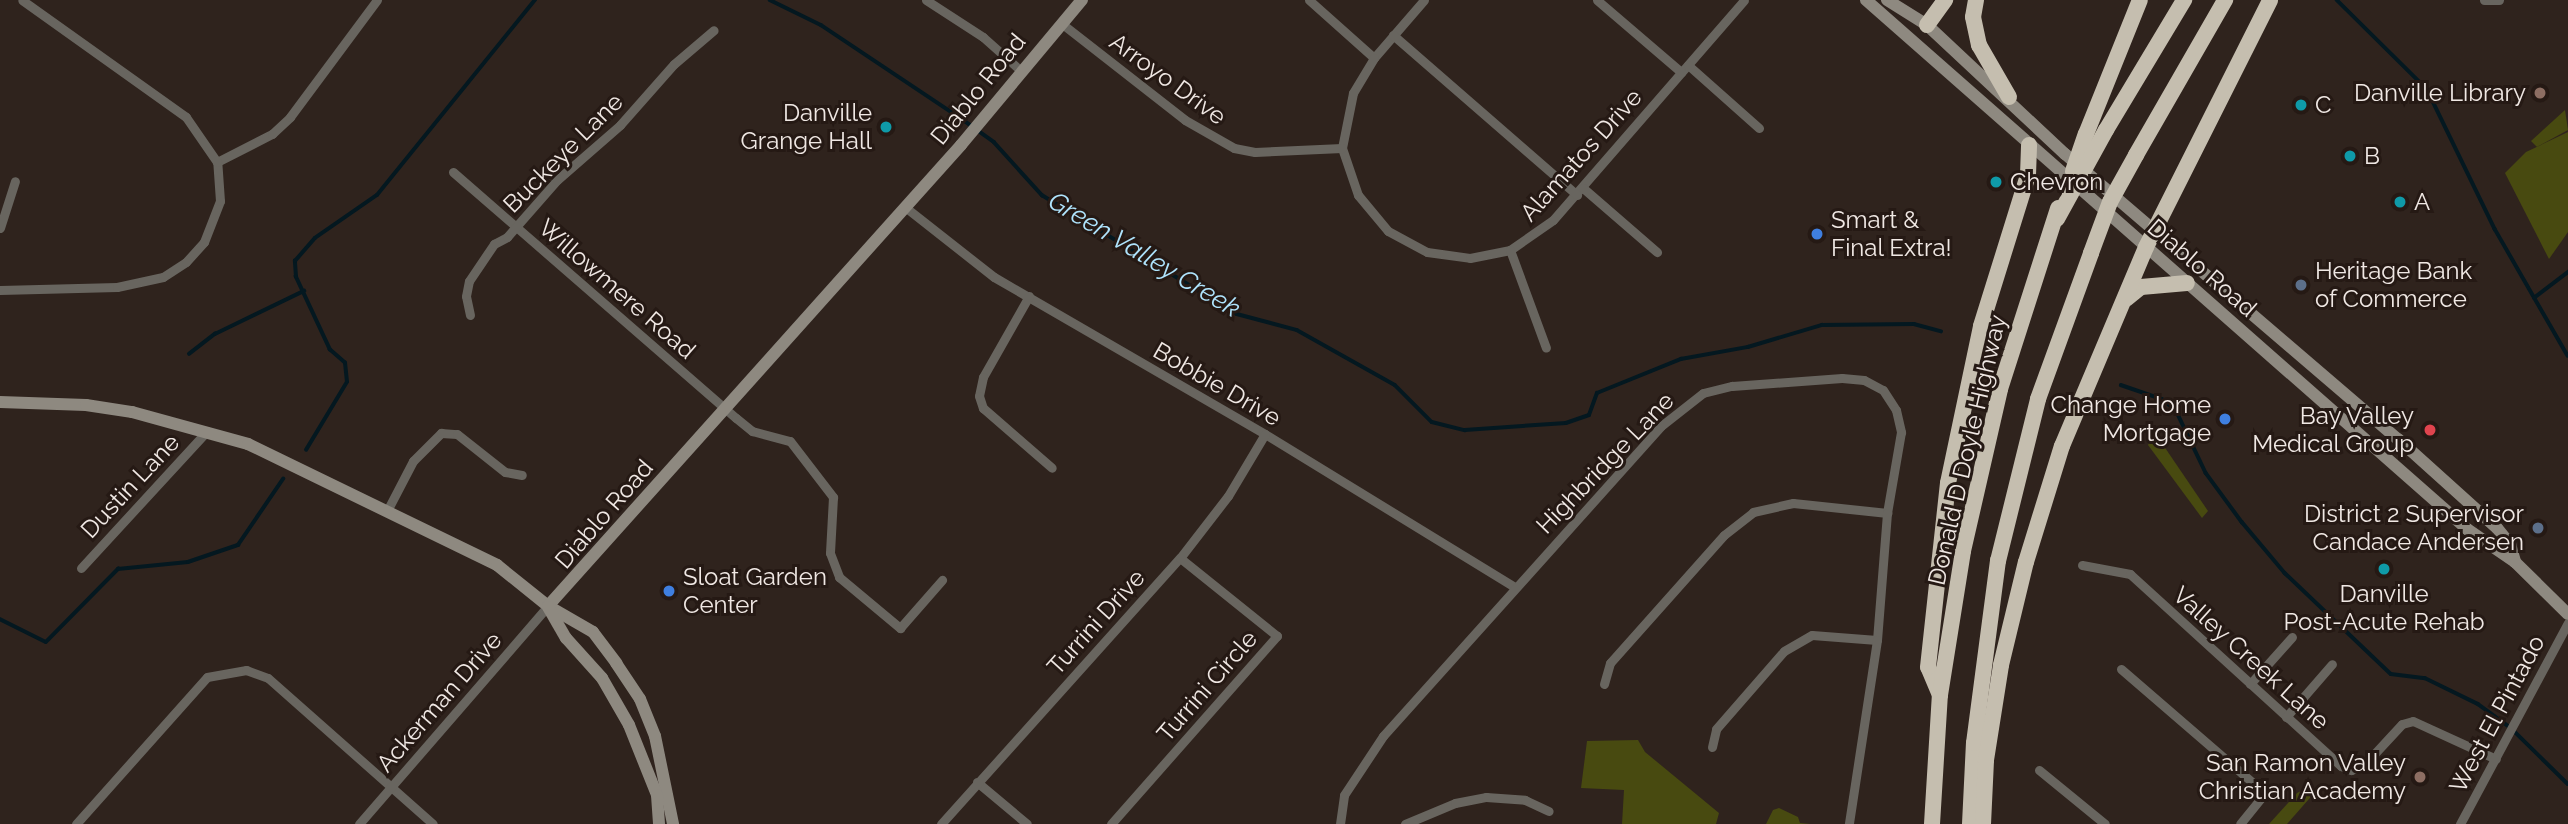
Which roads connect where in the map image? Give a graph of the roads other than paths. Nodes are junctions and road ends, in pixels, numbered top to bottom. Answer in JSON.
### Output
{"nodes":[{"id":1,"x":22,"y":0,"type":"edge"},
{"id":2,"x":377,"y":0,"type":"edge"},
{"id":3,"x":926,"y":0,"type":"edge"},
{"id":4,"x":1082,"y":0,"type":"edge"},
{"id":5,"x":1309,"y":0,"type":"edge"},
{"id":6,"x":1424,"y":0,"type":"edge"},
{"id":7,"x":1597,"y":0,"type":"edge"},
{"id":8,"x":1744,"y":0,"type":"edge"},
{"id":9,"x":1866,"y":0,"type":"edge"},
{"id":10,"x":1887,"y":0,"type":"edge"},
{"id":11,"x":1945,"y":0,"type":"edge"},
{"id":12,"x":1976,"y":0,"type":"edge"},
{"id":13,"x":2140,"y":0,"type":"edge"},
{"id":14,"x":2184,"y":0,"type":"edge"},
{"id":15,"x":2225,"y":0,"type":"edge"},
{"id":16,"x":2484,"y":0,"type":"edge"},
{"id":17,"x":2499,"y":0,"type":"edge"},
{"id":18,"x":2269,"y":2,"type":"edge"},
{"id":19,"x":1061,"y":23,"type":"junction"},
{"id":20,"x":1927,"y":25,"type":"junction"},
{"id":21,"x":713,"y":30,"type":"dead end"},
{"id":22,"x":1393,"y":35,"type":"junction"},
{"id":23,"x":1916,"y":42,"type":"junction"},
{"id":24,"x":1374,"y":58,"type":"junction"},
{"id":25,"x":1685,"y":69,"type":"junction"},
{"id":26,"x":1020,"y":70,"type":"junction"},
{"id":27,"x":2009,"y":97,"type":"junction"},
{"id":28,"x":1759,"y":128,"type":"dead end"},
{"id":29,"x":2029,"y":145,"type":"junction"},
{"id":30,"x":1342,"y":148,"type":"junction"},
{"id":31,"x":217,"y":162,"type":"junction"},
{"id":32,"x":453,"y":172,"type":"dead end"},
{"id":33,"x":15,"y":181,"type":"dead end"},
{"id":34,"x":1580,"y":192,"type":"junction"},
{"id":35,"x":905,"y":207,"type":"junction"},
{"id":36,"x":2057,"y":219,"type":"junction"},
{"id":37,"x":516,"y":226,"type":"junction"},
{"id":38,"x":0,"y":228,"type":"edge"},
{"id":39,"x":2156,"y":229,"type":"junction"},
{"id":40,"x":2146,"y":247,"type":"junction"},
{"id":41,"x":1510,"y":250,"type":"junction"},
{"id":42,"x":1657,"y":252,"type":"dead end"},
{"id":43,"x":2187,"y":283,"type":"junction"},
{"id":44,"x":0,"y":290,"type":"edge"},
{"id":45,"x":1029,"y":296,"type":"junction"},
{"id":46,"x":2124,"y":301,"type":"junction"},
{"id":47,"x":470,"y":315,"type":"dead end"},
{"id":48,"x":1546,"y":348,"type":"dead end"},
{"id":49,"x":0,"y":402,"type":"edge"},
{"id":50,"x":724,"y":408,"type":"junction"},
{"id":51,"x":207,"y":431,"type":"junction"},
{"id":52,"x":1265,"y":434,"type":"junction"},
{"id":53,"x":1052,"y":468,"type":"dead end"},
{"id":54,"x":522,"y":475,"type":"dead end"},
{"id":55,"x":388,"y":509,"type":"junction"},
{"id":56,"x":1886,"y":513,"type":"junction"},
{"id":57,"x":1180,"y":558,"type":"junction"},
{"id":58,"x":2515,"y":562,"type":"junction"},
{"id":59,"x":2082,"y":565,"type":"dead end"},
{"id":60,"x":81,"y":568,"type":"dead end"},
{"id":61,"x":942,"y":580,"type":"dead end"},
{"id":62,"x":1515,"y":587,"type":"junction"},
{"id":63,"x":548,"y":606,"type":"junction"},
{"id":64,"x":2568,"y":614,"type":"edge"},
{"id":65,"x":2568,"y":623,"type":"edge"},
{"id":66,"x":2292,"y":637,"type":"dead end"},
{"id":67,"x":1878,"y":640,"type":"junction"},
{"id":68,"x":2332,"y":664,"type":"dead end"},
{"id":69,"x":2121,"y":669,"type":"dead end"},
{"id":70,"x":1604,"y":684,"type":"dead end"},
{"id":71,"x":2250,"y":684,"type":"junction"},
{"id":72,"x":1940,"y":695,"type":"junction"},
{"id":73,"x":2286,"y":716,"type":"junction"},
{"id":74,"x":1712,"y":747,"type":"dead end"},
{"id":75,"x":2498,"y":756,"type":"junction"},
{"id":76,"x":2039,"y":770,"type":"dead end"},
{"id":77,"x":977,"y":782,"type":"junction"},
{"id":78,"x":391,"y":788,"type":"junction"},
{"id":79,"x":1549,"y":811,"type":"dead end"},
{"id":80,"x":76,"y":824,"type":"edge"},
{"id":81,"x":359,"y":824,"type":"edge"},
{"id":82,"x":433,"y":824,"type":"edge"},
{"id":83,"x":659,"y":824,"type":"edge"},
{"id":84,"x":673,"y":824,"type":"edge"},
{"id":85,"x":941,"y":824,"type":"edge"},
{"id":86,"x":1027,"y":824,"type":"edge"},
{"id":87,"x":1111,"y":824,"type":"edge"},
{"id":88,"x":1340,"y":824,"type":"edge"},
{"id":89,"x":1405,"y":824,"type":"edge"},
{"id":90,"x":1849,"y":824,"type":"edge"},
{"id":91,"x":1932,"y":824,"type":"edge"},
{"id":92,"x":1970,"y":824,"type":"edge"},
{"id":93,"x":1983,"y":824,"type":"edge"},
{"id":94,"x":2105,"y":824,"type":"edge"},
{"id":95,"x":2240,"y":824,"type":"edge"},
{"id":96,"x":2460,"y":824,"type":"edge"}],
"edges":[{"from":1,"to":31,"type":"street"},
{"from":2,"to":31,"type":"street"},
{"from":3,"to":26,"type":"street"},
{"from":4,"to":19,"type":"street","name":"Diablo Road"},
{"from":5,"to":24,"type":"street"},
{"from":6,"to":22,"type":"street"},
{"from":7,"to":25,"type":"street"},
{"from":8,"to":25,"type":"street","name":"Alamatos Drive"},
{"from":9,"to":23,"type":"street","name":"Diablo Road"},
{"from":10,"to":20,"type":"street","name":"Diablo Road"},
{"from":11,"to":20,"type":"highway"},
{"from":12,"to":27,"type":"highway"},
{"from":13,"to":36,"type":"highway","bridge":true},
{"from":14,"to":36,"type":"highway","name":"Donald D Doyle Highway","bridge":true},
{"from":15,"to":92,"type":"highway","bridge":true},
{"from":16,"to":17,"type":"street"},
{"from":18,"to":39,"type":"highway"},
{"from":19,"to":26,"type":"street","name":"Diablo Road"},
{"from":19,"to":30,"type":"street","name":"Arroyo Drive"},
{"from":20,"to":23,"type":"street"},
{"from":20,"to":27,"type":"street","name":"Diablo Road"},
{"from":21,"to":37,"type":"street","name":"Buckeye Lane"},
{"from":22,"to":24,"type":"street"},
{"from":22,"to":34,"type":"street"},
{"from":23,"to":29,"type":"street","name":"Diablo Road"},
{"from":24,"to":30,"type":"street"},
{"from":25,"to":28,"type":"street"},
{"from":25,"to":34,"type":"street","name":"Alamatos Drive"},
{"from":26,"to":35,"type":"street","name":"Diablo Road"},
{"from":27,"to":39,"type":"street","name":"Diablo Road"},
{"from":29,"to":40,"type":"street","name":"Diablo Road"},
{"from":29,"to":72,"type":"highway"},
{"from":30,"to":41,"type":"street","name":"Alamatos Drive"},
{"from":31,"to":44,"type":"street"},
{"from":32,"to":37,"type":"street","name":"Willowmere Road"},
{"from":33,"to":38,"type":"street"},
{"from":34,"to":41,"type":"street","name":"Alamatos Drive"},
{"from":34,"to":42,"type":"street"},
{"from":35,"to":45,"type":"street","name":"Bobbie Drive"},
{"from":35,"to":50,"type":"street","name":"Diablo Road"},
{"from":36,"to":72,"type":"highway","name":"Donald D Doyle Highway"},
{"from":37,"to":47,"type":"street","name":"Buckeye Lane"},
{"from":37,"to":50,"type":"street","name":"Willowmere Road"},
{"from":39,"to":40,"type":"highway"},
{"from":39,"to":58,"type":"street","name":"Diablo Road"},
{"from":40,"to":43,"type":"street","name":"Diablo Road"},
{"from":40,"to":46,"type":"highway"},
{"from":41,"to":48,"type":"street"},
{"from":43,"to":46,"type":"highway"},
{"from":43,"to":58,"type":"street","name":"Diablo Road"},
{"from":45,"to":52,"type":"street","name":"Bobbie Drive"},
{"from":45,"to":53,"type":"street"},
{"from":46,"to":93,"type":"highway"},
{"from":49,"to":51,"type":"street"},
{"from":50,"to":61,"type":"street","name":"Willowmere Road"},
{"from":50,"to":63,"type":"street","name":"Diablo Road"},
{"from":51,"to":55,"type":"street"},
{"from":51,"to":60,"type":"street","name":"Dustin Lane"},
{"from":52,"to":57,"type":"street","name":"Turrini Drive"},
{"from":52,"to":62,"type":"street","name":"Bobbie Drive"},
{"from":54,"to":55,"type":"street"},
{"from":55,"to":63,"type":"street"},
{"from":56,"to":62,"type":"street","name":"Highbridge Lane"},
{"from":56,"to":67,"type":"street","name":"Highbridge Lane"},
{"from":56,"to":70,"type":"street"},
{"from":57,"to":77,"type":"street","name":"Turrini Drive"},
{"from":57,"to":87,"type":"street","name":"Turrini Circle"},
{"from":58,"to":64,"type":"street","name":"Diablo Road"},
{"from":59,"to":71,"type":"street","name":"Valley Creek Lane"},
{"from":62,"to":88,"type":"street","name":"Highbridge Lane"},
{"from":63,"to":78,"type":"street","name":"Ackerman Drive"},
{"from":63,"to":83,"type":"street"},
{"from":63,"to":84,"type":"street"},
{"from":65,"to":75,"type":"street","name":"West El Pintado"},
{"from":66,"to":71,"type":"street"},
{"from":67,"to":74,"type":"street"},
{"from":67,"to":90,"type":"street","name":"Highbridge Lane"},
{"from":68,"to":73,"type":"street"},
{"from":69,"to":95,"type":"street"},
{"from":71,"to":73,"type":"street","name":"Valley Creek Lane"},
{"from":72,"to":91,"type":"highway","name":"Donald D Doyle Highway"},
{"from":73,"to":75,"type":"street","name":"Valley Creek Lane"},
{"from":75,"to":96,"type":"street","name":"West El Pintado"},
{"from":76,"to":94,"type":"street"},
{"from":77,"to":85,"type":"street","name":"Turrini Drive"},
{"from":77,"to":86,"type":"street"},
{"from":78,"to":80,"type":"street"},
{"from":78,"to":81,"type":"street","name":"Ackerman Drive"},
{"from":78,"to":82,"type":"street"},
{"from":79,"to":89,"type":"street"}]}
